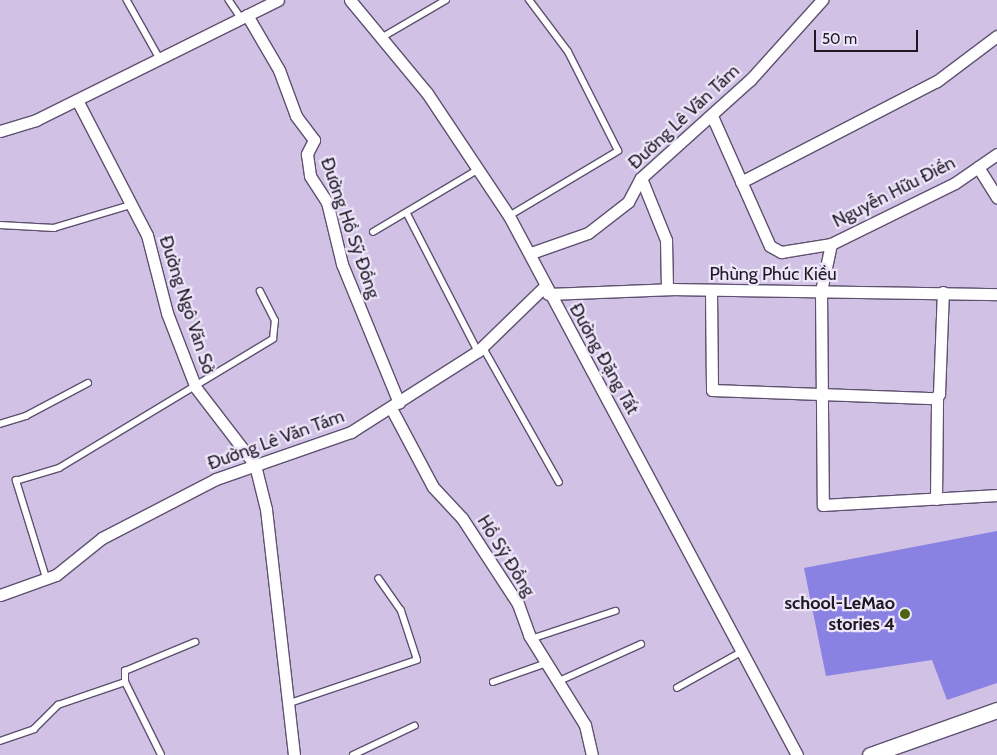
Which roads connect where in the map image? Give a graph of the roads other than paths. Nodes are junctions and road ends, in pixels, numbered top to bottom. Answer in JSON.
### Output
{"nodes":[{"id":1,"x":127,"y":0,"type":"edge"},
{"id":2,"x":229,"y":0,"type":"edge"},
{"id":3,"x":278,"y":0,"type":"edge"},
{"id":4,"x":350,"y":0,"type":"edge"},
{"id":5,"x":446,"y":0,"type":"edge"},
{"id":6,"x":529,"y":0,"type":"edge"},
{"id":7,"x":822,"y":0,"type":"edge"},
{"id":8,"x":244,"y":16,"type":"junction"},
{"id":9,"x":997,"y":36,"type":"edge"},
{"id":10,"x":381,"y":39,"type":"junction"},
{"id":11,"x":159,"y":58,"type":"junction"},
{"id":12,"x":77,"y":100,"type":"junction"},
{"id":13,"x":712,"y":116,"type":"junction"},
{"id":14,"x":0,"y":132,"type":"edge"},
{"id":15,"x":997,"y":154,"type":"edge"},
{"id":16,"x":978,"y":167,"type":"junction"},
{"id":17,"x":479,"y":170,"type":"junction"},
{"id":18,"x":641,"y":178,"type":"junction"},
{"id":19,"x":741,"y":182,"type":"junction"},
{"id":20,"x":997,"y":197,"type":"edge"},
{"id":21,"x":133,"y":204,"type":"junction"},
{"id":22,"x":408,"y":213,"type":"junction"},
{"id":23,"x":509,"y":216,"type":"junction"},
{"id":24,"x":0,"y":224,"type":"edge"},
{"id":25,"x":373,"y":232,"type":"dead end"},
{"id":26,"x":831,"y":244,"type":"junction"},
{"id":27,"x":531,"y":253,"type":"junction"},
{"id":28,"x":667,"y":289,"type":"junction"},
{"id":29,"x":546,"y":290,"type":"junction"},
{"id":30,"x":821,"y":291,"type":"junction"},
{"id":31,"x":260,"y":292,"type":"dead end"},
{"id":32,"x":711,"y":292,"type":"junction"},
{"id":33,"x":943,"y":292,"type":"junction"},
{"id":34,"x":997,"y":294,"type":"edge"},
{"id":35,"x":480,"y":349,"type":"junction"},
{"id":36,"x":88,"y":383,"type":"dead end"},
{"id":37,"x":196,"y":388,"type":"junction"},
{"id":38,"x":819,"y":393,"type":"junction"},
{"id":39,"x":937,"y":397,"type":"junction"},
{"id":40,"x":395,"y":406,"type":"junction"},
{"id":41,"x":0,"y":424,"type":"edge"},
{"id":42,"x":255,"y":464,"type":"junction"},
{"id":43,"x":559,"y":482,"type":"dead end"},
{"id":44,"x":997,"y":495,"type":"edge"},
{"id":45,"x":936,"y":499,"type":"junction"},
{"id":46,"x":46,"y":578,"type":"junction"},
{"id":47,"x":379,"y":579,"type":"dead end"},
{"id":48,"x":0,"y":595,"type":"edge"},
{"id":49,"x":615,"y":611,"type":"dead end"},
{"id":50,"x":531,"y":639,"type":"junction"},
{"id":51,"x":195,"y":642,"type":"dead end"},
{"id":52,"x":641,"y":644,"type":"dead end"},
{"id":53,"x":743,"y":651,"type":"junction"},
{"id":54,"x":547,"y":663,"type":"junction"},
{"id":55,"x":125,"y":682,"type":"junction"},
{"id":56,"x":493,"y":682,"type":"dead end"},
{"id":57,"x":558,"y":682,"type":"junction"},
{"id":58,"x":677,"y":688,"type":"dead end"},
{"id":59,"x":287,"y":704,"type":"junction"},
{"id":60,"x":997,"y":710,"type":"edge"},
{"id":61,"x":414,"y":726,"type":"dead end"},
{"id":62,"x":0,"y":741,"type":"edge"},
{"id":63,"x":161,"y":755,"type":"edge"},
{"id":64,"x":294,"y":755,"type":"edge"},
{"id":65,"x":353,"y":755,"type":"edge"},
{"id":66,"x":592,"y":755,"type":"edge"},
{"id":67,"x":797,"y":755,"type":"edge"},
{"id":68,"x":870,"y":755,"type":"edge"}],
"edges":[{"from":1,"to":11,"type":"lane"},
{"from":2,"to":8,"type":"lane"},
{"from":3,"to":8,"type":"street"},
{"from":4,"to":10,"type":"street","name":"Đường Đặng Tất"},
{"from":5,"to":10,"type":"lane"},
{"from":6,"to":23,"type":"lane"},
{"from":7,"to":13,"type":"street","name":"Đường Lê Văn Tám"},
{"from":8,"to":11,"type":"street"},
{"from":8,"to":40,"type":"street","name":"Đường Hồ Sỹ Đồng"},
{"from":9,"to":19,"type":"street"},
{"from":10,"to":17,"type":"street","name":"Đường Đặng Tất"},
{"from":11,"to":12,"type":"street"},
{"from":12,"to":14,"type":"street"},
{"from":12,"to":21,"type":"street","name":"Đường Ngô Văn Sở"},
{"from":13,"to":18,"type":"street","name":"Đường Lê Văn Tám"},
{"from":13,"to":19,"type":"street","name":"Nguyễn Hữu Điền"},
{"from":15,"to":16,"type":"street","name":"Nguyễn Hữu Điền"},
{"from":16,"to":20,"type":"street"},
{"from":16,"to":26,"type":"street","name":"Nguyễn Hữu Điền"},
{"from":17,"to":22,"type":"lane"},
{"from":17,"to":23,"type":"street","name":"Đường Đặng Tất"},
{"from":18,"to":27,"type":"street","name":"Đường Lê Văn Tám"},
{"from":18,"to":28,"type":"street"},
{"from":19,"to":26,"type":"street","name":"Nguyễn Hữu Điền"},
{"from":21,"to":24,"type":"lane"},
{"from":21,"to":37,"type":"street","name":"Đường Ngô Văn Sở"},
{"from":22,"to":25,"type":"lane"},
{"from":22,"to":35,"type":"lane"},
{"from":23,"to":27,"type":"street","name":"Đường Đặng Tất"},
{"from":26,"to":30,"type":"street"},
{"from":27,"to":29,"type":"street","name":"Đường Đặng Tất"},
{"from":28,"to":29,"type":"street","name":"Phùng Phúc Kiều"},
{"from":28,"to":32,"type":"street","name":"Phùng Phúc Kiều"},
{"from":29,"to":35,"type":"street","name":"Đường Lê Văn Tám"},
{"from":29,"to":53,"type":"street","name":"Đường Đặng Tất"},
{"from":30,"to":32,"type":"street","name":"Phùng Phúc Kiều"},
{"from":30,"to":33,"type":"street","name":"Phùng Phúc Kiều"},
{"from":30,"to":38,"type":"street"},
{"from":31,"to":37,"type":"lane"},
{"from":32,"to":38,"type":"street"},
{"from":33,"to":34,"type":"street","name":"Phùng Phúc Kiều"},
{"from":33,"to":39,"type":"street"},
{"from":35,"to":40,"type":"street","name":"Đường Lê Văn Tám"},
{"from":35,"to":43,"type":"lane"},
{"from":36,"to":41,"type":"lane"},
{"from":37,"to":42,"type":"street","name":"Đường Ngô Văn Sở"},
{"from":37,"to":46,"type":"lane"},
{"from":38,"to":39,"type":"street"},
{"from":38,"to":45,"type":"street"},
{"from":39,"to":45,"type":"street"},
{"from":40,"to":42,"type":"street","name":"Đường Lê Văn Tám"},
{"from":40,"to":50,"type":"street","name":"Hồ Sỹ Đồng"},
{"from":42,"to":46,"type":"street","name":"Đường Lê Văn Tám"},
{"from":42,"to":59,"type":"street","name":"Đường Ngô Văn Sở"},
{"from":44,"to":45,"type":"street"},
{"from":46,"to":48,"type":"street","name":"Đường Lê Văn Tám"},
{"from":47,"to":59,"type":"lane"},
{"from":49,"to":50,"type":"lane"},
{"from":50,"to":54,"type":"street","name":"Hồ Sỹ Đồng"},
{"from":51,"to":55,"type":"lane"},
{"from":52,"to":57,"type":"lane"},
{"from":53,"to":58,"type":"lane"},
{"from":53,"to":67,"type":"street","name":"Đường Đặng Tất"},
{"from":54,"to":56,"type":"lane"},
{"from":54,"to":57,"type":"street","name":"Hồ Sỹ Đồng"},
{"from":55,"to":62,"type":"lane"},
{"from":55,"to":63,"type":"lane"},
{"from":57,"to":66,"type":"street","name":"Hồ Sỹ Đồng"},
{"from":59,"to":64,"type":"street","name":"Đường Ngô Văn Sở"},
{"from":60,"to":68,"type":"street"},
{"from":61,"to":65,"type":"lane"}]}
